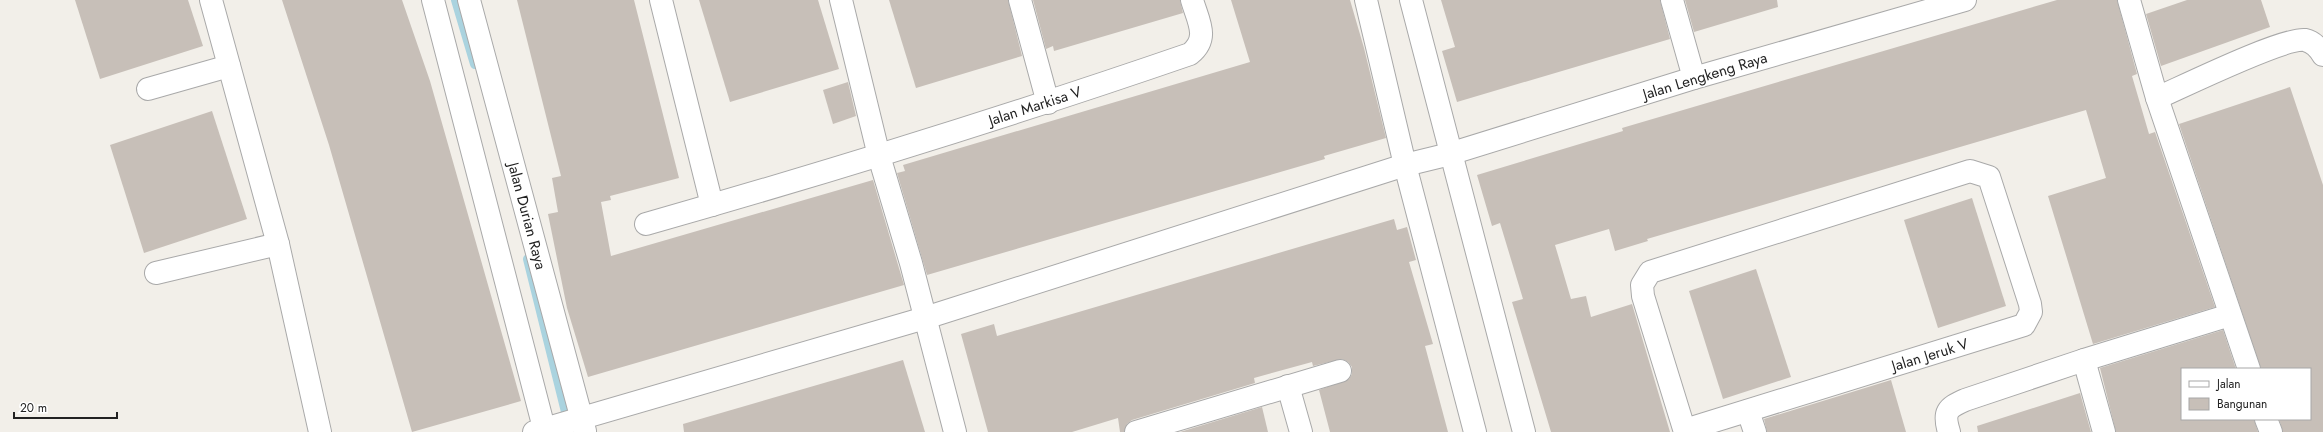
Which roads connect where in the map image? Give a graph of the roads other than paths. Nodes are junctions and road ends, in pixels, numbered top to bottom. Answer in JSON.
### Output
{"nodes":[{"id":1,"x":210,"y":0,"type":"edge"},
{"id":2,"x":433,"y":0,"type":"edge"},
{"id":3,"x":469,"y":0,"type":"edge"},
{"id":4,"x":661,"y":0,"type":"edge"},
{"id":5,"x":841,"y":0,"type":"edge"},
{"id":6,"x":1020,"y":0,"type":"edge"},
{"id":7,"x":1192,"y":0,"type":"edge"},
{"id":8,"x":1366,"y":0,"type":"edge"},
{"id":9,"x":1411,"y":0,"type":"edge"},
{"id":10,"x":1672,"y":0,"type":"edge"},
{"id":11,"x":1965,"y":0,"type":"edge"},
{"id":12,"x":2129,"y":0,"type":"edge"},
{"id":13,"x":2323,"y":55,"type":"edge"},
{"id":14,"x":229,"y":66,"type":"junction"},
{"id":15,"x":1694,"y":78,"type":"junction"},
{"id":16,"x":148,"y":89,"type":"dead end"},
{"id":17,"x":2157,"y":98,"type":"junction"},
{"id":18,"x":1048,"y":103,"type":"junction"},
{"id":19,"x":1448,"y":154,"type":"junction"},
{"id":20,"x":879,"y":156,"type":"junction"},
{"id":21,"x":1415,"y":163,"type":"junction"},
{"id":22,"x":712,"y":205,"type":"junction"},
{"id":23,"x":646,"y":224,"type":"dead end"},
{"id":24,"x":278,"y":244,"type":"junction"},
{"id":25,"x":156,"y":273,"type":"dead end"},
{"id":26,"x":2230,"y":315,"type":"junction"},
{"id":27,"x":925,"y":318,"type":"junction"},
{"id":28,"x":2084,"y":360,"type":"junction"},
{"id":29,"x":2249,"y":368,"type":"edge"},
{"id":30,"x":1340,"y":371,"type":"dead end"},
{"id":31,"x":1288,"y":386,"type":"junction"},
{"id":32,"x":1748,"y":411,"type":"junction"},
{"id":33,"x":2266,"y":420,"type":"edge"},
{"id":34,"x":581,"y":423,"type":"edge"},
{"id":35,"x":543,"y":430,"type":"edge"},
{"id":36,"x":1685,"y":431,"type":"edge"},
{"id":37,"x":320,"y":432,"type":"edge"},
{"id":38,"x":954,"y":432,"type":"edge"},
{"id":39,"x":1136,"y":432,"type":"edge"},
{"id":40,"x":1301,"y":432,"type":"edge"},
{"id":41,"x":1474,"y":432,"type":"edge"},
{"id":42,"x":1524,"y":432,"type":"edge"},
{"id":43,"x":1755,"y":432,"type":"edge"},
{"id":44,"x":1949,"y":432,"type":"edge"},
{"id":45,"x":2104,"y":432,"type":"edge"},
{"id":46,"x":2271,"y":432,"type":"edge"}],
"edges":[{"from":1,"to":14,"type":"street"},
{"from":2,"to":35,"type":"street"},
{"from":3,"to":34,"type":"street","name":"Jalan Durian Raya"},
{"from":4,"to":22,"type":"street"},
{"from":5,"to":20,"type":"street"},
{"from":6,"to":18,"type":"street"},
{"from":7,"to":18,"type":"street","name":"Jalan Markisa V"},
{"from":8,"to":21,"type":"street"},
{"from":9,"to":19,"type":"street"},
{"from":10,"to":15,"type":"street"},
{"from":11,"to":15,"type":"street","name":"Jalan Lengkeng Raya"},
{"from":12,"to":17,"type":"street"},
{"from":13,"to":17,"type":"street"},
{"from":14,"to":16,"type":"street"},
{"from":14,"to":24,"type":"street"},
{"from":15,"to":19,"type":"street","name":"Jalan Lengkeng Raya"},
{"from":17,"to":26,"type":"street"},
{"from":18,"to":20,"type":"street","name":"Jalan Markisa V"},
{"from":19,"to":21,"type":"street","name":"Jalan Lengkeng Raya"},
{"from":19,"to":42,"type":"street"},
{"from":20,"to":22,"type":"street","name":"Jalan Markisa V"},
{"from":20,"to":27,"type":"street"},
{"from":21,"to":27,"type":"street","name":"Jalan Lengkeng Raya"},
{"from":21,"to":41,"type":"street"},
{"from":22,"to":23,"type":"street","name":"Jalan Markisa V"},
{"from":24,"to":25,"type":"street"},
{"from":24,"to":37,"type":"street"},
{"from":26,"to":28,"type":"street"},
{"from":26,"to":29,"type":"street"},
{"from":27,"to":34,"type":"street","name":"Jalan Lengkeng Raya"},
{"from":27,"to":38,"type":"street"},
{"from":28,"to":44,"type":"street"},
{"from":28,"to":45,"type":"street"},
{"from":30,"to":31,"type":"street"},
{"from":31,"to":39,"type":"street"},
{"from":31,"to":40,"type":"street"},
{"from":32,"to":36,"type":"street","name":"Jalan Jeruk V"},
{"from":32,"to":36,"type":"street","name":"Jalan Jeruk V"},
{"from":32,"to":43,"type":"street"},
{"from":33,"to":46,"type":"street"},
{"from":34,"to":35,"type":"street","name":"Jalan Lengkeng Raya"}]}
